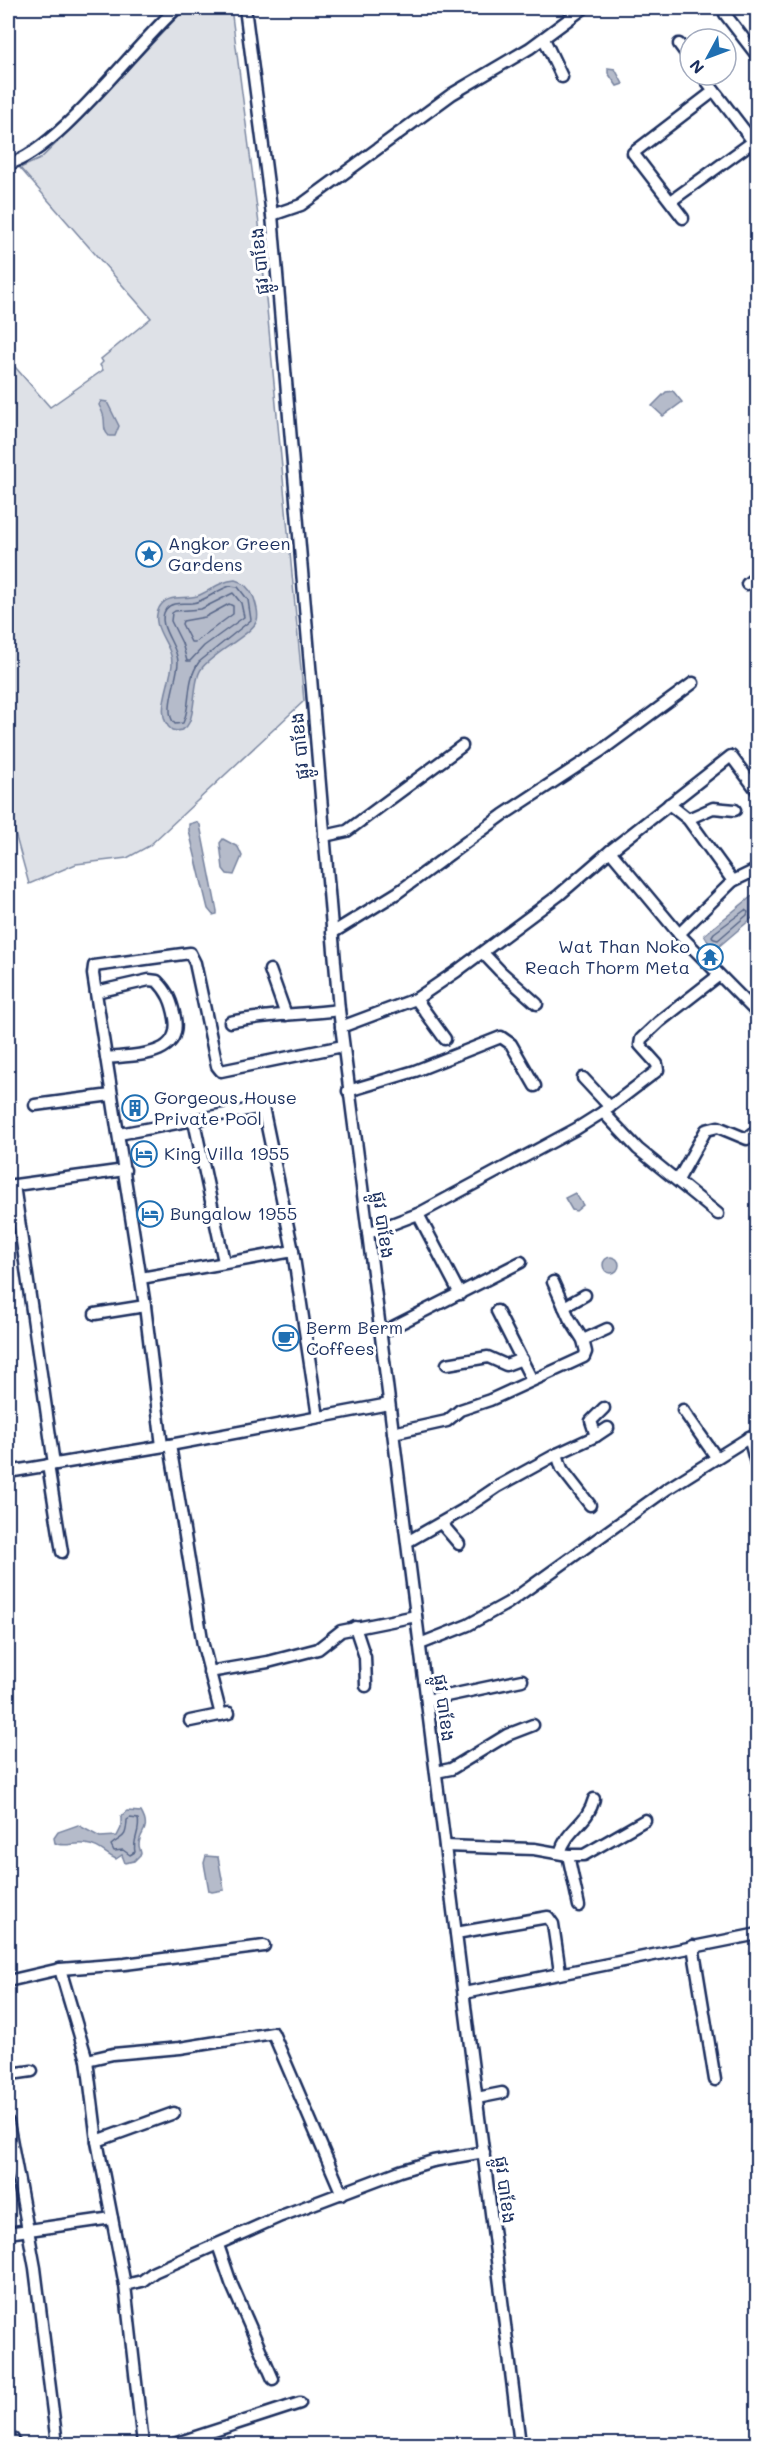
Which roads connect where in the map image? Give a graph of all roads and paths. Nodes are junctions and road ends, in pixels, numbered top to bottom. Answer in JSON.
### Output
{"nodes":[{"id":1,"x":177,"y":8,"type":"edge"},
{"id":2,"x":245,"y":8,"type":"edge"},
{"id":3,"x":584,"y":8,"type":"edge"},
{"id":4,"x":725,"y":14,"type":"dead end"},
{"id":5,"x":544,"y":39,"type":"junction"},
{"id":6,"x":758,"y":57,"type":"edge"},
{"id":7,"x":562,"y":77,"type":"dead end"},
{"id":8,"x":711,"y":87,"type":"edge"},
{"id":9,"x":714,"y":91,"type":"junction"},
{"id":10,"x":756,"y":142,"type":"edge"},
{"id":11,"x":8,"y":164,"type":"edge"},
{"id":12,"x":671,"y":201,"type":"junction"},
{"id":13,"x":272,"y":215,"type":"junction"},
{"id":14,"x":683,"y":218,"type":"dead end"},
{"id":15,"x":758,"y":575,"type":"edge"},
{"id":16,"x":747,"y":584,"type":"dead end"},
{"id":17,"x":693,"y":683,"type":"dead end"},
{"id":18,"x":462,"y":746,"type":"dead end"},
{"id":19,"x":758,"y":792,"type":"edge"},
{"id":20,"x":669,"y":804,"type":"junction"},
{"id":21,"x":735,"y":810,"type":"dead end"},
{"id":22,"x":688,"y":819,"type":"junction"},
{"id":23,"x":324,"y":836,"type":"junction"},
{"id":24,"x":610,"y":851,"type":"junction"},
{"id":25,"x":758,"y":869,"type":"edge"},
{"id":26,"x":734,"y":881,"type":"junction"},
{"id":27,"x":332,"y":933,"type":"junction"},
{"id":28,"x":679,"y":934,"type":"junction"},
{"id":29,"x":483,"y":953,"type":"junction"},
{"id":30,"x":270,"y":970,"type":"dead end"},
{"id":31,"x":718,"y":976,"type":"junction"},
{"id":32,"x":96,"y":992,"type":"junction"},
{"id":33,"x":416,"y":999,"type":"junction"},
{"id":34,"x":537,"y":1004,"type":"dead end"},
{"id":35,"x":339,"y":1010,"type":"junction"},
{"id":36,"x":286,"y":1014,"type":"junction"},
{"id":37,"x":758,"y":1014,"type":"edge"},
{"id":38,"x":230,"y":1022,"type":"dead end"},
{"id":39,"x":341,"y":1027,"type":"junction"},
{"id":40,"x":445,"y":1038,"type":"dead end"},
{"id":41,"x":343,"y":1046,"type":"junction"},
{"id":42,"x":106,"y":1058,"type":"junction"},
{"id":43,"x":583,"y":1078,"type":"dead end"},
{"id":44,"x":535,"y":1086,"type":"dead end"},
{"id":45,"x":348,"y":1091,"type":"junction"},
{"id":46,"x":111,"y":1095,"type":"junction"},
{"id":47,"x":35,"y":1105,"type":"dead end"},
{"id":48,"x":606,"y":1110,"type":"junction"},
{"id":49,"x":195,"y":1121,"type":"junction"},
{"id":50,"x":758,"y":1129,"type":"edge"},
{"id":51,"x":119,"y":1134,"type":"junction"},
{"id":52,"x":125,"y":1170,"type":"junction"},
{"id":53,"x":678,"y":1180,"type":"junction"},
{"id":54,"x":11,"y":1186,"type":"edge"},
{"id":55,"x":418,"y":1214,"type":"junction"},
{"id":56,"x":718,"y":1214,"type":"dead end"},
{"id":57,"x":368,"y":1233,"type":"junction"},
{"id":58,"x":293,"y":1251,"type":"junction"},
{"id":59,"x":224,"y":1262,"type":"junction"},
{"id":60,"x":521,"y":1262,"type":"dead end"},
{"id":61,"x":141,"y":1278,"type":"junction"},
{"id":62,"x":553,"y":1282,"type":"dead end"},
{"id":63,"x":460,"y":1294,"type":"junction"},
{"id":64,"x":585,"y":1295,"type":"dead end"},
{"id":65,"x":146,"y":1306,"type":"junction"},
{"id":66,"x":564,"y":1306,"type":"junction"},
{"id":67,"x":497,"y":1311,"type":"dead end"},
{"id":68,"x":95,"y":1314,"type":"dead end"},
{"id":69,"x":607,"y":1329,"type":"dead end"},
{"id":70,"x":381,"y":1333,"type":"junction"},
{"id":71,"x":584,"y":1340,"type":"junction"},
{"id":72,"x":522,"y":1359,"type":"junction"},
{"id":73,"x":447,"y":1364,"type":"dead end"},
{"id":74,"x":531,"y":1380,"type":"junction"},
{"id":75,"x":389,"y":1404,"type":"junction"},
{"id":76,"x":604,"y":1408,"type":"dead end"},
{"id":77,"x":683,"y":1410,"type":"dead end"},
{"id":78,"x":318,"y":1417,"type":"junction"},
{"id":79,"x":608,"y":1428,"type":"dead end"},
{"id":80,"x":393,"y":1433,"type":"junction"},
{"id":81,"x":753,"y":1434,"type":"edge"},
{"id":82,"x":596,"y":1436,"type":"junction"},
{"id":83,"x":166,"y":1445,"type":"junction"},
{"id":84,"x":755,"y":1451,"type":"edge"},
{"id":85,"x":557,"y":1454,"type":"junction"},
{"id":86,"x":716,"y":1457,"type":"junction"},
{"id":87,"x":51,"y":1464,"type":"junction"},
{"id":88,"x":758,"y":1471,"type":"edge"},
{"id":89,"x":8,"y":1472,"type":"edge"},
{"id":90,"x":590,"y":1505,"type":"dead end"},
{"id":91,"x":441,"y":1523,"type":"junction"},
{"id":92,"x":407,"y":1542,"type":"junction"},
{"id":93,"x":459,"y":1544,"type":"dead end"},
{"id":94,"x":62,"y":1552,"type":"dead end"},
{"id":95,"x":416,"y":1616,"type":"junction"},
{"id":96,"x":355,"y":1627,"type":"junction"},
{"id":97,"x":420,"y":1644,"type":"junction"},
{"id":98,"x":209,"y":1672,"type":"junction"},
{"id":99,"x":522,"y":1680,"type":"dead end"},
{"id":100,"x":366,"y":1686,"type":"dead end"},
{"id":101,"x":427,"y":1700,"type":"junction"},
{"id":102,"x":190,"y":1721,"type":"dead end"},
{"id":103,"x":533,"y":1725,"type":"dead end"},
{"id":104,"x":436,"y":1772,"type":"junction"},
{"id":105,"x":594,"y":1799,"type":"dead end"},
{"id":106,"x":645,"y":1820,"type":"dead end"},
{"id":107,"x":445,"y":1846,"type":"junction"},
{"id":108,"x":564,"y":1854,"type":"junction"},
{"id":109,"x":579,"y":1906,"type":"dead end"},
{"id":110,"x":456,"y":1934,"type":"junction"},
{"id":111,"x":758,"y":1934,"type":"edge"},
{"id":112,"x":264,"y":1946,"type":"dead end"},
{"id":113,"x":693,"y":1946,"type":"junction"},
{"id":114,"x":60,"y":1969,"type":"junction"},
{"id":115,"x":560,"y":1972,"type":"junction"},
{"id":116,"x":8,"y":1981,"type":"edge"},
{"id":117,"x":464,"y":1993,"type":"junction"},
{"id":118,"x":87,"y":2060,"type":"junction"},
{"id":119,"x":8,"y":2070,"type":"edge"},
{"id":120,"x":32,"y":2071,"type":"dead end"},
{"id":121,"x":715,"y":2079,"type":"dead end"},
{"id":122,"x":502,"y":2092,"type":"dead end"},
{"id":123,"x":477,"y":2098,"type":"junction"},
{"id":124,"x":174,"y":2113,"type":"dead end"},
{"id":125,"x":8,"y":2122,"type":"edge"},
{"id":126,"x":97,"y":2141,"type":"junction"},
{"id":127,"x":484,"y":2152,"type":"junction"},
{"id":128,"x":342,"y":2194,"type":"junction"},
{"id":129,"x":112,"y":2218,"type":"junction"},
{"id":130,"x":27,"y":2230,"type":"junction"},
{"id":131,"x":8,"y":2233,"type":"edge"},
{"id":132,"x":218,"y":2245,"type":"junction"},
{"id":133,"x":126,"y":2285,"type":"junction"},
{"id":134,"x":273,"y":2379,"type":"dead end"},
{"id":135,"x":300,"y":2403,"type":"dead end"},
{"id":136,"x":57,"y":2445,"type":"edge"},
{"id":137,"x":143,"y":2445,"type":"edge"},
{"id":138,"x":174,"y":2445,"type":"edge"},
{"id":139,"x":520,"y":2445,"type":"edge"}],
"edges":[{"from":1,"to":11,"type":"street"},
{"from":2,"to":13,"type":"street","name":"ផ្លូវ បាខែង"},
{"from":3,"to":5,"type":"street"},
{"from":4,"to":6,"type":"street"},
{"from":5,"to":7,"type":"street"},
{"from":5,"to":13,"type":"street"},
{"from":8,"to":9,"type":"street"},
{"from":9,"to":10,"type":"street"},
{"from":9,"to":12,"type":"street"},
{"from":10,"to":12,"type":"street"},
{"from":12,"to":14,"type":"street"},
{"from":13,"to":23,"type":"street","name":"ផ្លូវ បាខែង"},
{"from":15,"to":16,"type":"street"},
{"from":17,"to":27,"type":"street"},
{"from":18,"to":23,"type":"street"},
{"from":19,"to":20,"type":"street"},
{"from":20,"to":22,"type":"street"},
{"from":20,"to":24,"type":"street"},
{"from":21,"to":22,"type":"street"},
{"from":22,"to":26,"type":"street"},
{"from":23,"to":27,"type":"street","name":"ផ្លូវ បាខែង"},
{"from":24,"to":28,"type":"street"},
{"from":24,"to":29,"type":"street"},
{"from":25,"to":26,"type":"street"},
{"from":26,"to":28,"type":"street"},
{"from":27,"to":35,"type":"street","name":"ផ្លូវ បាខែង"},
{"from":28,"to":31,"type":"street"},
{"from":29,"to":33,"type":"street"},
{"from":29,"to":34,"type":"street"},
{"from":30,"to":36,"type":"street"},
{"from":31,"to":37,"type":"street"},
{"from":31,"to":48,"type":"street"},
{"from":32,"to":41,"type":"street"},
{"from":32,"to":42,"type":"street"},
{"from":32,"to":42,"type":"street"},
{"from":33,"to":39,"type":"street"},
{"from":33,"to":40,"type":"street"},
{"from":35,"to":36,"type":"street"},
{"from":35,"to":39,"type":"street","name":"ផ្លូវ បាខែង"},
{"from":36,"to":38,"type":"street"},
{"from":39,"to":41,"type":"street","name":"ផ្លូវ បាខែង"},
{"from":41,"to":45,"type":"street","name":"ផ្លូវ បាខែង"},
{"from":42,"to":46,"type":"street"},
{"from":43,"to":48,"type":"street"},
{"from":44,"to":45,"type":"street"},
{"from":45,"to":57,"type":"street","name":"ផ្លូវ បាខែង"},
{"from":46,"to":47,"type":"street"},
{"from":46,"to":51,"type":"street"},
{"from":48,"to":53,"type":"street"},
{"from":48,"to":55,"type":"street"},
{"from":49,"to":51,"type":"street"},
{"from":49,"to":58,"type":"street"},
{"from":49,"to":59,"type":"street"},
{"from":50,"to":53,"type":"street"},
{"from":51,"to":52,"type":"street"},
{"from":52,"to":54,"type":"street"},
{"from":52,"to":61,"type":"street"},
{"from":53,"to":56,"type":"street"},
{"from":54,"to":87,"type":"street"},
{"from":55,"to":57,"type":"street"},
{"from":55,"to":63,"type":"street"},
{"from":57,"to":70,"type":"street","name":"ផ្លូវ បាខែង"},
{"from":58,"to":59,"type":"street"},
{"from":58,"to":78,"type":"street"},
{"from":59,"to":61,"type":"street"},
{"from":60,"to":63,"type":"street"},
{"from":61,"to":65,"type":"street"},
{"from":62,"to":66,"type":"street"},
{"from":63,"to":70,"type":"street"},
{"from":64,"to":66,"type":"street"},
{"from":65,"to":68,"type":"street"},
{"from":65,"to":83,"type":"street"},
{"from":66,"to":71,"type":"street"},
{"from":67,"to":72,"type":"street"},
{"from":69,"to":71,"type":"street"},
{"from":70,"to":75,"type":"street","name":"ផ្លូវ បាខែង"},
{"from":71,"to":74,"type":"street"},
{"from":72,"to":73,"type":"street"},
{"from":72,"to":74,"type":"street"},
{"from":74,"to":80,"type":"street"},
{"from":75,"to":78,"type":"street"},
{"from":75,"to":80,"type":"street","name":"ផ្លូវ បាខែង"},
{"from":76,"to":82,"type":"street"},
{"from":77,"to":86,"type":"street"},
{"from":78,"to":83,"type":"street"},
{"from":79,"to":82,"type":"street"},
{"from":80,"to":92,"type":"street","name":"ផ្លូវ បាខែង"},
{"from":81,"to":84,"type":"street"},
{"from":81,"to":86,"type":"street"},
{"from":82,"to":85,"type":"street"},
{"from":83,"to":87,"type":"street"},
{"from":83,"to":98,"type":"street"},
{"from":84,"to":88,"type":"street"},
{"from":85,"to":90,"type":"street"},
{"from":85,"to":91,"type":"street"},
{"from":86,"to":97,"type":"street"},
{"from":87,"to":89,"type":"street"},
{"from":87,"to":94,"type":"street"},
{"from":91,"to":92,"type":"street"},
{"from":91,"to":93,"type":"street"},
{"from":92,"to":95,"type":"street","name":"ផ្លូវ បាខែង"},
{"from":95,"to":96,"type":"street"},
{"from":95,"to":97,"type":"street","name":"ផ្លូវ បាខែង"},
{"from":96,"to":98,"type":"street"},
{"from":96,"to":100,"type":"street"},
{"from":97,"to":101,"type":"street","name":"ផ្លូវ បាខែង"},
{"from":98,"to":102,"type":"street"},
{"from":99,"to":101,"type":"street"},
{"from":101,"to":104,"type":"street","name":"ផ្លូវ បាខែង"},
{"from":103,"to":104,"type":"street"},
{"from":104,"to":107,"type":"street","name":"ផ្លូវ បាខែង"},
{"from":105,"to":108,"type":"street"},
{"from":106,"to":108,"type":"street"},
{"from":107,"to":108,"type":"street"},
{"from":107,"to":110,"type":"street","name":"ផ្លូវ បាខែង"},
{"from":108,"to":109,"type":"street"},
{"from":110,"to":115,"type":"street"},
{"from":110,"to":117,"type":"street","name":"ផ្លូវ បាខែង"},
{"from":111,"to":113,"type":"street"},
{"from":112,"to":114,"type":"street"},
{"from":113,"to":115,"type":"street"},
{"from":113,"to":121,"type":"street"},
{"from":114,"to":116,"type":"street"},
{"from":114,"to":118,"type":"street"},
{"from":115,"to":117,"type":"street"},
{"from":117,"to":123,"type":"street","name":"ផ្លូវ បាខែង"},
{"from":118,"to":126,"type":"street"},
{"from":118,"to":128,"type":"street"},
{"from":119,"to":120,"type":"street"},
{"from":122,"to":123,"type":"street"},
{"from":123,"to":127,"type":"street","name":"ផ្លូវ បាខែង"},
{"from":124,"to":126,"type":"street"},
{"from":125,"to":130,"type":"street"},
{"from":126,"to":129,"type":"street"},
{"from":127,"to":128,"type":"street"},
{"from":127,"to":139,"type":"street","name":"ផ្លូវ បាខែង"},
{"from":128,"to":132,"type":"street"},
{"from":129,"to":130,"type":"street"},
{"from":129,"to":133,"type":"street"},
{"from":130,"to":131,"type":"street"},
{"from":130,"to":136,"type":"street"},
{"from":132,"to":133,"type":"street"},
{"from":132,"to":134,"type":"street"},
{"from":133,"to":137,"type":"street"},
{"from":135,"to":138,"type":"street"}]}
